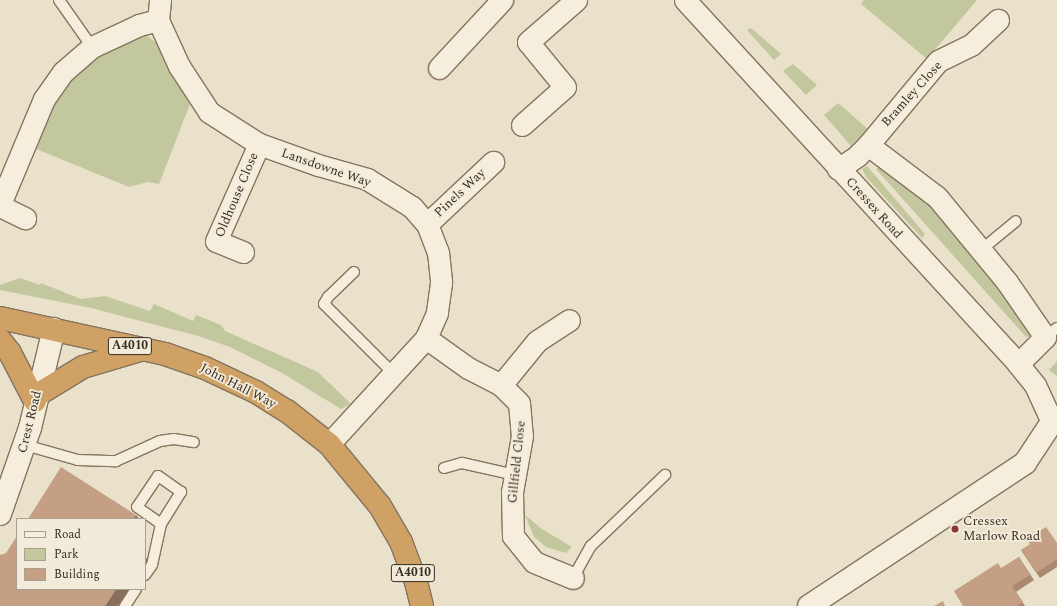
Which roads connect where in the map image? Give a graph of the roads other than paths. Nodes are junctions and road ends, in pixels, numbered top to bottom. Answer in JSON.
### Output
{"nodes":[{"id":1,"x":59,"y":0,"type":"edge"},
{"id":2,"x":502,"y":0,"type":"edge"},
{"id":3,"x":576,"y":0,"type":"edge"},
{"id":4,"x":685,"y":0,"type":"edge"},
{"id":5,"x":159,"y":10,"type":"edge"},
{"id":6,"x":998,"y":20,"type":"dead end"},
{"id":7,"x":92,"y":47,"type":"junction"},
{"id":8,"x":439,"y":68,"type":"dead end"},
{"id":9,"x":522,"y":125,"type":"dead end"},
{"id":10,"x":259,"y":144,"type":"junction"},
{"id":11,"x":868,"y":145,"type":"junction"},
{"id":12,"x":493,"y":162,"type":"dead end"},
{"id":13,"x":838,"y":169,"type":"junction"},
{"id":14,"x":0,"y":205,"type":"edge"},
{"id":15,"x":25,"y":218,"type":"dead end"},
{"id":16,"x":1016,"y":221,"type":"dead end"},
{"id":17,"x":427,"y":224,"type":"junction"},
{"id":18,"x":981,"y":250,"type":"junction"},
{"id":19,"x":243,"y":252,"type":"dead end"},
{"id":20,"x":354,"y":272,"type":"dead end"},
{"id":21,"x":0,"y":318,"type":"edge"},
{"id":22,"x":569,"y":320,"type":"dead end"},
{"id":23,"x":54,"y":329,"type":"junction"},
{"id":24,"x":1051,"y":333,"type":"edge"},
{"id":25,"x":426,"y":338,"type":"junction"},
{"id":26,"x":0,"y":340,"type":"edge"},
{"id":27,"x":143,"y":349,"type":"junction"},
{"id":28,"x":1018,"y":364,"type":"junction"},
{"id":29,"x":394,"y":376,"type":"junction"},
{"id":30,"x":501,"y":385,"type":"junction"},
{"id":31,"x":36,"y":398,"type":"junction"},
{"id":32,"x":1054,"y":421,"type":"edge"},
{"id":33,"x":194,"y":442,"type":"dead end"},
{"id":34,"x":329,"y":444,"type":"junction"},
{"id":35,"x":25,"y":445,"type":"junction"},
{"id":36,"x":444,"y":468,"type":"dead end"},
{"id":37,"x":515,"y":475,"type":"junction"},
{"id":38,"x":665,"y":475,"type":"dead end"},
{"id":39,"x":0,"y":514,"type":"edge"},
{"id":40,"x":161,"y":524,"type":"junction"},
{"id":41,"x":146,"y":574,"type":"edge"},
{"id":42,"x":573,"y":578,"type":"joint"},
{"id":43,"x":135,"y":590,"type":"edge"},
{"id":44,"x":125,"y":606,"type":"edge"},
{"id":45,"x":422,"y":606,"type":"edge"},
{"id":46,"x":809,"y":606,"type":"edge"}],
"edges":[{"from":1,"to":7,"type":"lane"},
{"from":2,"to":8,"type":"street"},
{"from":3,"to":9,"type":"street"},
{"from":4,"to":13,"type":"street","name":"Cressex Road"},
{"from":5,"to":7,"type":"street","name":"Lansdowne Way"},
{"from":5,"to":10,"type":"street","name":"Lansdowne Way"},
{"from":6,"to":11,"type":"street","name":"Bramley Close"},
{"from":7,"to":14,"type":"street","name":"Lansdowne Way"},
{"from":10,"to":17,"type":"street","name":"Lansdowne Way"},
{"from":10,"to":19,"type":"street","name":"Oldhouse Close"},
{"from":11,"to":13,"type":"street","name":"Bramley Close"},
{"from":11,"to":18,"type":"street"},
{"from":12,"to":17,"type":"street","name":"Pinels Way"},
{"from":13,"to":28,"type":"street","name":"Cressex Road"},
{"from":14,"to":15,"type":"street","name":"Lansdowne Way"},
{"from":16,"to":18,"type":"lane"},
{"from":17,"to":25,"type":"street","name":"Lansdowne Way"},
{"from":18,"to":24,"type":"street"},
{"from":20,"to":29,"type":"lane"},
{"from":21,"to":23,"type":"highway","name":"John Hall Way","number":"A4010"},
{"from":22,"to":30,"type":"street"},
{"from":23,"to":27,"type":"highway","name":"John Hall Way","number":"A4010"},
{"from":23,"to":31,"type":"street","name":"Crest Road"},
{"from":24,"to":28,"type":"street"},
{"from":25,"to":29,"type":"street","name":"Lansdowne Way"},
{"from":25,"to":30,"type":"street","name":"Gillfield Close"},
{"from":26,"to":31,"type":"highway"},
{"from":27,"to":31,"type":"highway"},
{"from":27,"to":34,"type":"highway","name":"John Hall Way","number":"A4010"},
{"from":28,"to":32,"type":"street","name":"Cressex Road"},
{"from":29,"to":34,"type":"street","name":"Lansdowne Way"},
{"from":30,"to":37,"type":"street","name":"Gillfield Close"},
{"from":31,"to":35,"type":"street","name":"Crest Road"},
{"from":32,"to":46,"type":"street"},
{"from":33,"to":35,"type":"lane"},
{"from":34,"to":45,"type":"highway","name":"John Hall Way","number":"A4010"},
{"from":35,"to":39,"type":"street","name":"Crest Road"},
{"from":36,"to":37,"type":"lane"},
{"from":37,"to":42,"type":"street","name":"Gillfield Close"},
{"from":38,"to":42,"type":"lane"},
{"from":40,"to":40,"type":"lane"},
{"from":40,"to":41,"type":"lane"},
{"from":43,"to":44,"type":"lane"}]}
